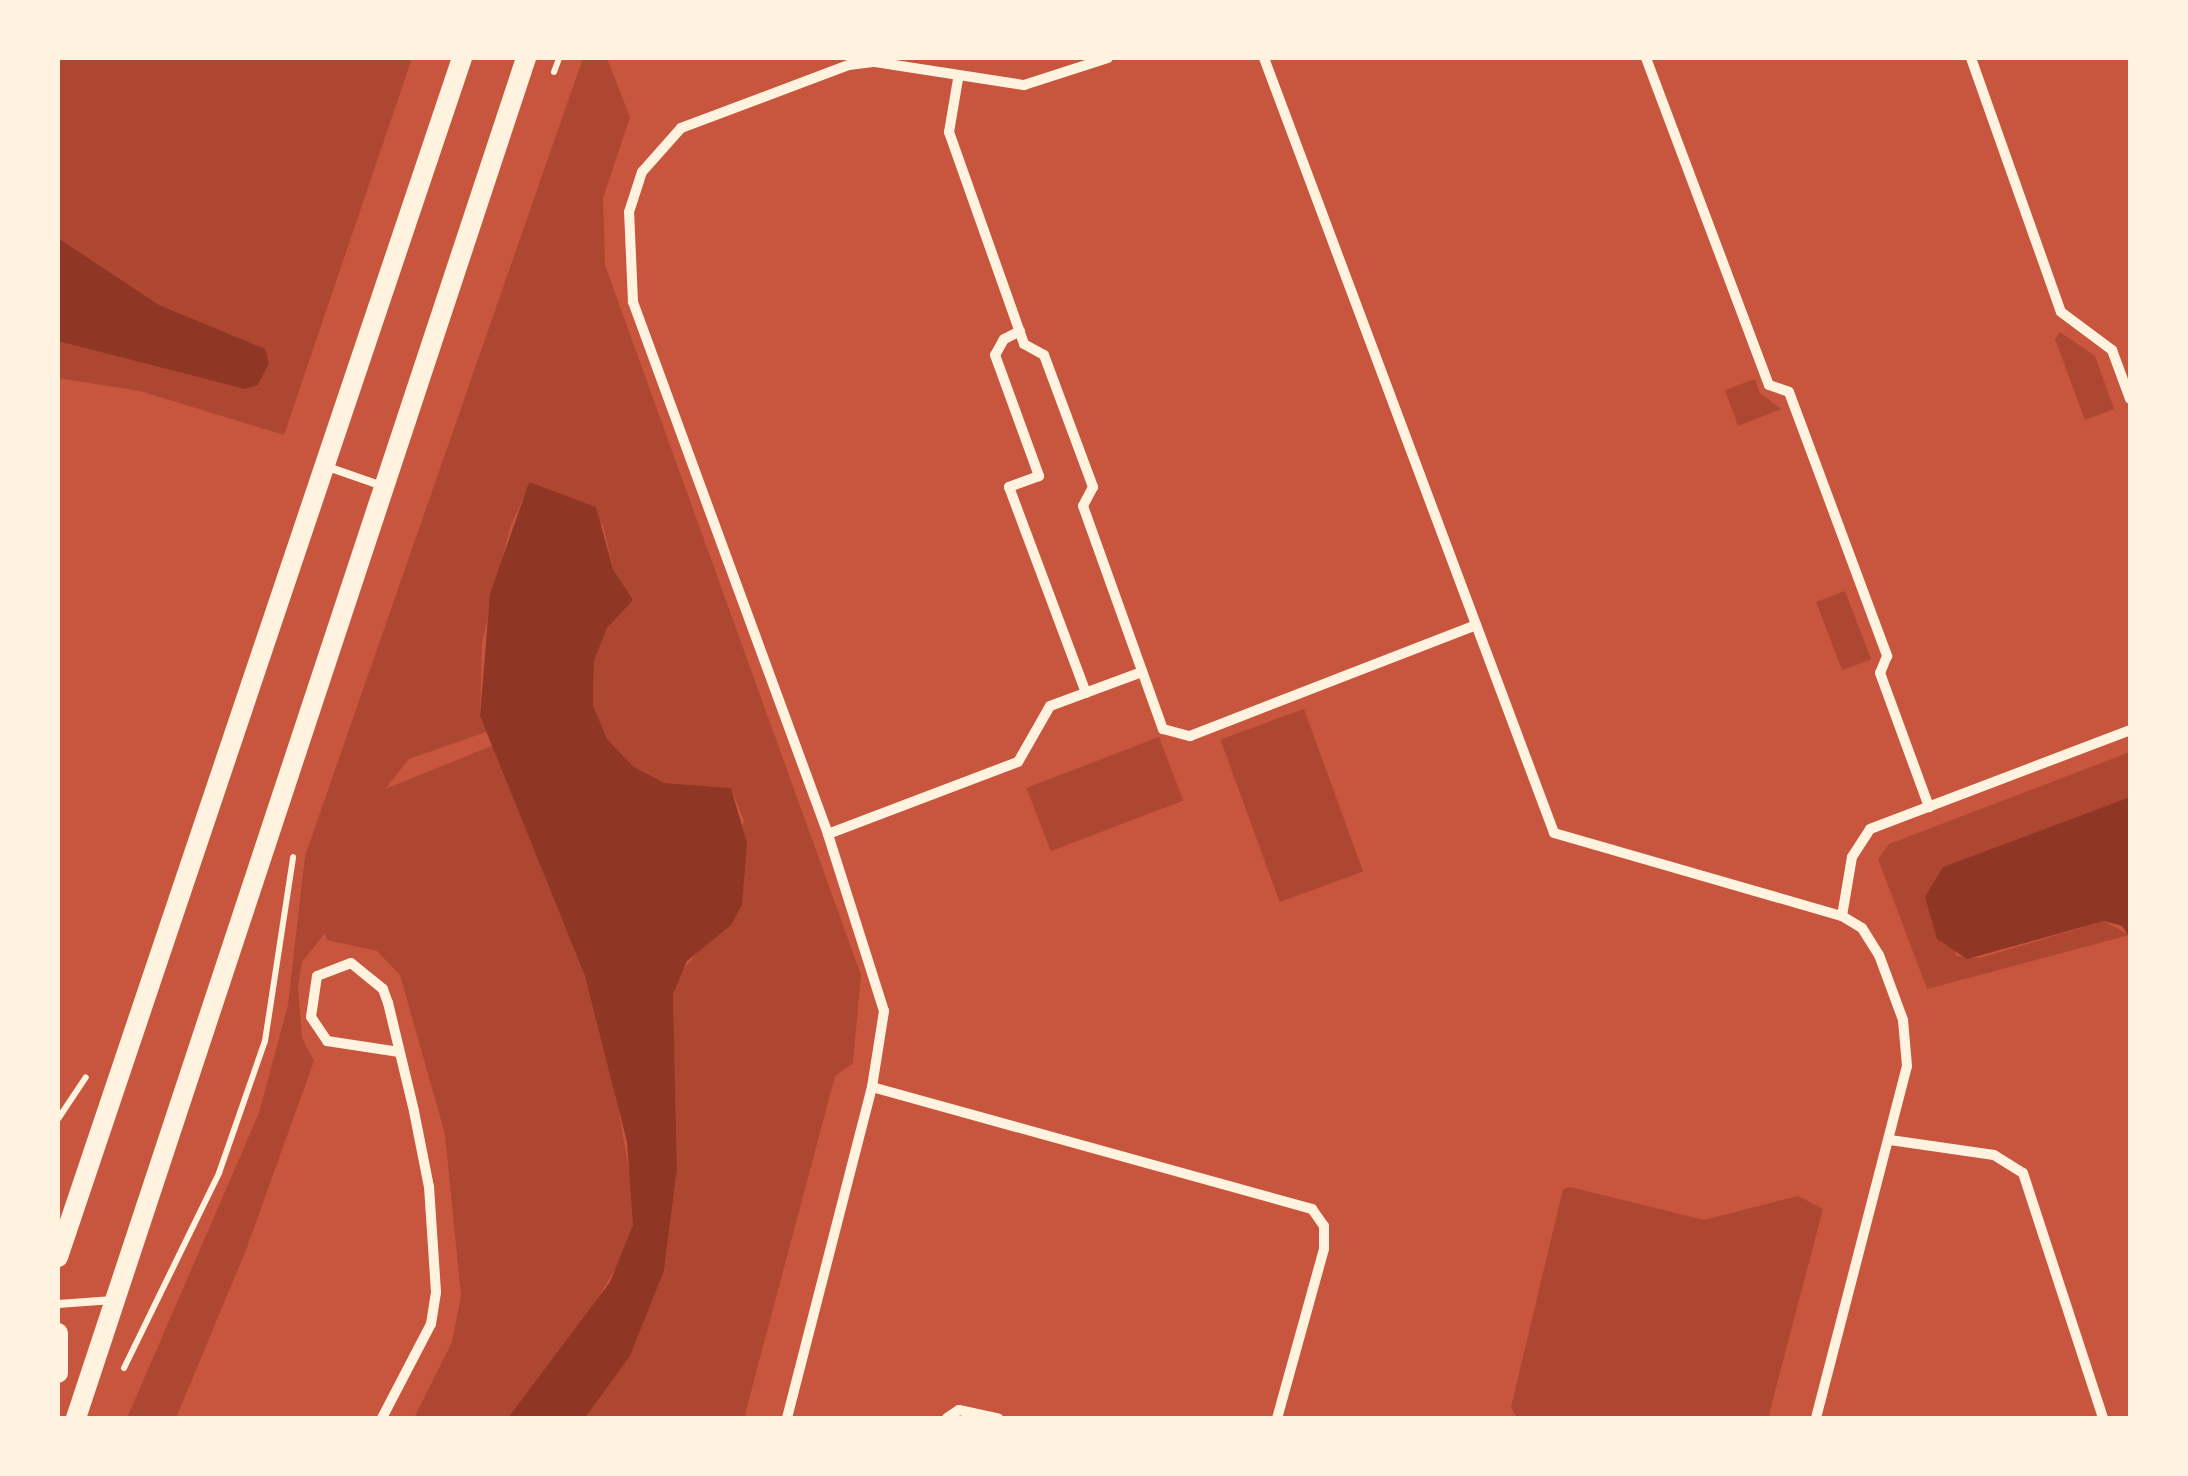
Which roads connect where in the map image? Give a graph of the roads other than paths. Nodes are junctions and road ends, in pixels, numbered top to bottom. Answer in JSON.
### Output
{"nodes":[{"id":1,"x":462,"y":58,"type":"edge"},
{"id":2,"x":526,"y":58,"type":"edge"},
{"id":3,"x":1108,"y":58,"type":"edge"},
{"id":4,"x":1264,"y":58,"type":"edge"},
{"id":5,"x":1646,"y":58,"type":"edge"},
{"id":6,"x":1971,"y":58,"type":"edge"},
{"id":7,"x":958,"y":79,"type":"junction"},
{"id":8,"x":1020,"y":330,"type":"junction"},
{"id":9,"x":2130,"y":399,"type":"edge"},
{"id":10,"x":325,"y":466,"type":"junction"},
{"id":11,"x":385,"y":487,"type":"junction"},
{"id":12,"x":1476,"y":625,"type":"junction"},
{"id":13,"x":1142,"y":672,"type":"junction"},
{"id":14,"x":1086,"y":693,"type":"junction"},
{"id":15,"x":2130,"y":730,"type":"edge"},
{"id":16,"x":1928,"y":806,"type":"junction"},
{"id":17,"x":828,"y":834,"type":"junction"},
{"id":18,"x":1842,"y":916,"type":"junction"},
{"id":19,"x":399,"y":1052,"type":"junction"},
{"id":20,"x":872,"y":1087,"type":"junction"},
{"id":21,"x":1890,"y":1140,"type":"junction"},
{"id":22,"x":58,"y":1258,"type":"edge"},
{"id":23,"x":113,"y":1300,"type":"junction"},
{"id":24,"x":58,"y":1304,"type":"edge"},
{"id":25,"x":58,"y":1333,"type":"edge"},
{"id":26,"x":58,"y":1373,"type":"edge"},
{"id":27,"x":76,"y":1418,"type":"edge"},
{"id":28,"x":382,"y":1418,"type":"edge"},
{"id":29,"x":787,"y":1418,"type":"edge"},
{"id":30,"x":947,"y":1418,"type":"edge"},
{"id":31,"x":998,"y":1418,"type":"edge"},
{"id":32,"x":1277,"y":1418,"type":"edge"},
{"id":33,"x":1816,"y":1418,"type":"edge"},
{"id":34,"x":2103,"y":1418,"type":"edge"}],
"edges":[{"from":1,"to":10,"type":"main road"},
{"from":2,"to":11,"type":"main road"},
{"from":3,"to":7,"type":"street"},
{"from":4,"to":12,"type":"street"},
{"from":5,"to":16,"type":"street"},
{"from":6,"to":9,"type":"street"},
{"from":7,"to":8,"type":"street"},
{"from":7,"to":17,"type":"street"},
{"from":8,"to":13,"type":"street"},
{"from":8,"to":14,"type":"street"},
{"from":10,"to":11,"type":"lane"},
{"from":10,"to":22,"type":"main road"},
{"from":11,"to":23,"type":"main road"},
{"from":12,"to":13,"type":"street"},
{"from":12,"to":18,"type":"street"},
{"from":13,"to":14,"type":"street"},
{"from":14,"to":17,"type":"street"},
{"from":15,"to":16,"type":"street"},
{"from":16,"to":18,"type":"street"},
{"from":17,"to":20,"type":"street"},
{"from":18,"to":21,"type":"street"},
{"from":19,"to":19,"type":"street"},
{"from":19,"to":28,"type":"street"},
{"from":20,"to":29,"type":"street"},
{"from":20,"to":32,"type":"street"},
{"from":21,"to":33,"type":"street"},
{"from":21,"to":34,"type":"street"},
{"from":23,"to":24,"type":"lane"},
{"from":23,"to":27,"type":"main road"},
{"from":25,"to":26,"type":"main road"},
{"from":30,"to":31,"type":"street"}]}
